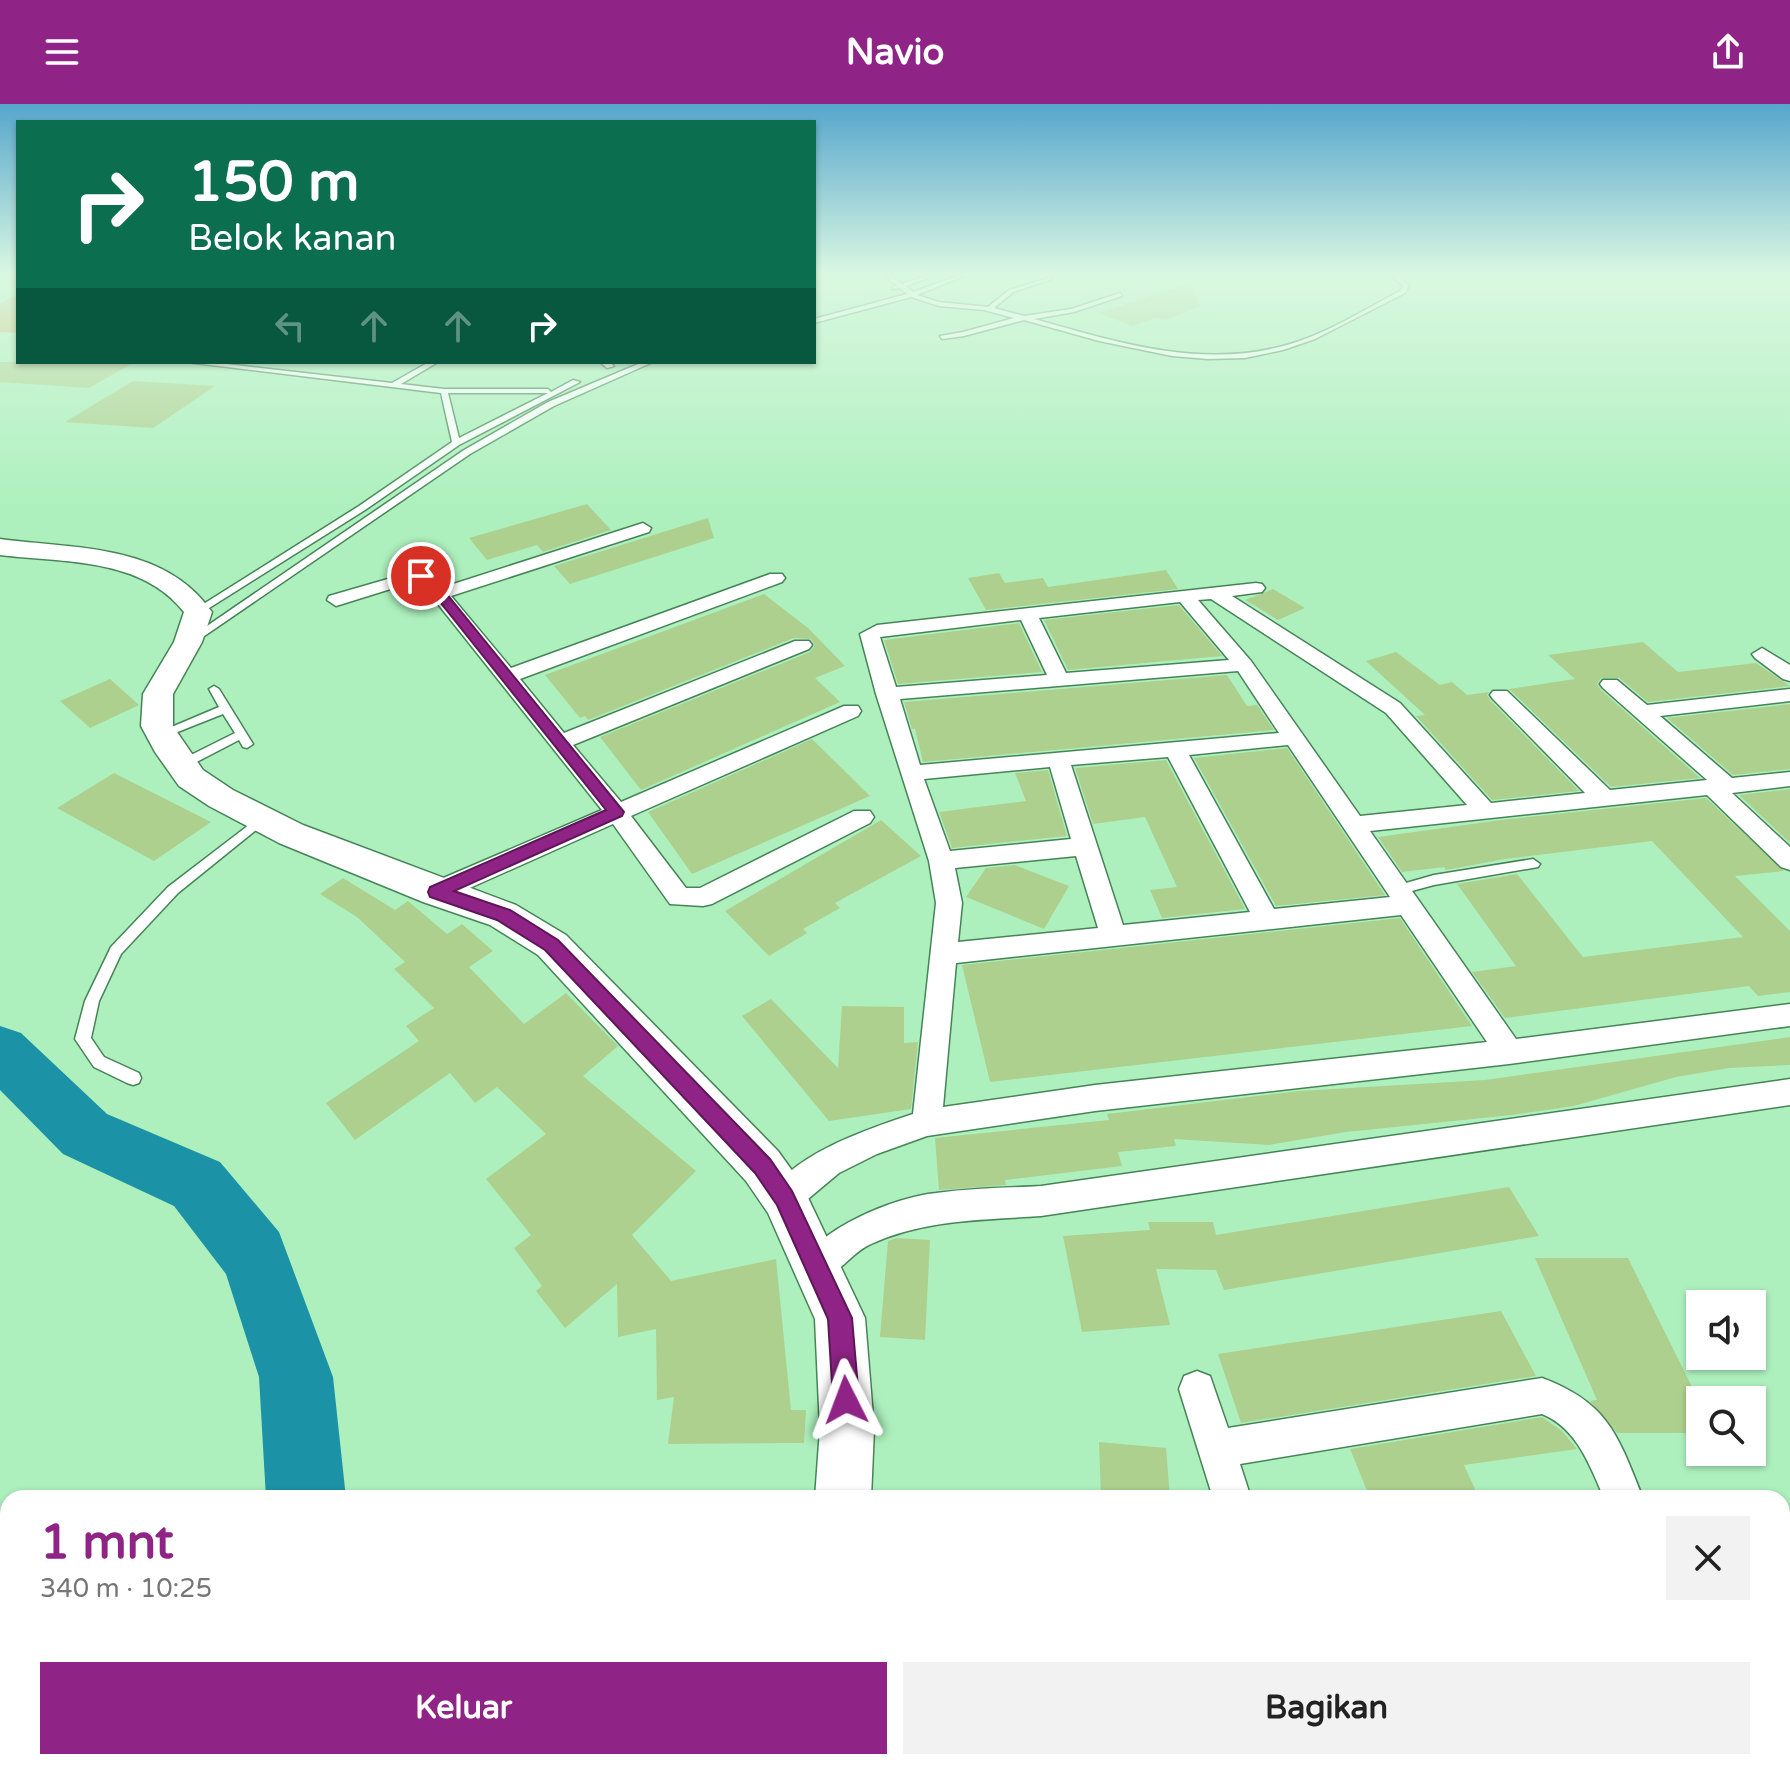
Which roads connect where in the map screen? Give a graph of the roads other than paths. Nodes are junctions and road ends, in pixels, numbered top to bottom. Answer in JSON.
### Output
{"nodes":[{"id":1,"x":1184,"y":354,"type":"edge"},
{"id":2,"x":1256,"y":354,"type":"edge"},
{"id":3,"x":209,"y":364,"type":"edge"},
{"id":4,"x":430,"y":364,"type":"edge"},
{"id":5,"x":609,"y":364,"type":"edge"},
{"id":6,"x":644,"y":364,"type":"edge"},
{"id":7,"x":596,"y":372,"type":"dead end"},
{"id":8,"x":581,"y":379,"type":"dead end"},
{"id":9,"x":394,"y":384,"type":"junction"},
{"id":10,"x":444,"y":391,"type":"junction"},
{"id":11,"x":552,"y":391,"type":"junction"},
{"id":12,"x":456,"y":443,"type":"junction"},
{"id":13,"x":643,"y":528,"type":"dead end"},
{"id":14,"x":0,"y":547,"type":"edge"},
{"id":15,"x":776,"y":578,"type":"dead end"},
{"id":16,"x":1256,"y":588,"type":"dead end"},
{"id":17,"x":1215,"y":593,"type":"junction"},
{"id":18,"x":439,"y":594,"type":"junction"},
{"id":19,"x":1185,"y":597,"type":"junction"},
{"id":20,"x":336,"y":600,"type":"dead end"},
{"id":21,"x":1028,"y":614,"type":"junction"},
{"id":22,"x":193,"y":627,"type":"junction"},
{"id":23,"x":802,"y":645,"type":"dead end"},
{"id":24,"x":1762,"y":654,"type":"dead end"},
{"id":25,"x":1244,"y":665,"type":"junction"},
{"id":26,"x":1790,"y":675,"type":"edge"},
{"id":27,"x":506,"y":677,"type":"junction"},
{"id":28,"x":1059,"y":680,"type":"junction"},
{"id":29,"x":1610,"y":684,"type":"dead end"},
{"id":30,"x":214,"y":689,"type":"dead end"},
{"id":31,"x":886,"y":694,"type":"junction"},
{"id":32,"x":1500,"y":695,"type":"dead end"},
{"id":33,"x":1790,"y":695,"type":"edge"},
{"id":34,"x":225,"y":709,"type":"junction"},
{"id":35,"x":851,"y":711,"type":"dead end"},
{"id":36,"x":1642,"y":712,"type":"junction"},
{"id":37,"x":1294,"y":738,"type":"junction"},
{"id":38,"x":560,"y":742,"type":"junction"},
{"id":39,"x":1175,"y":749,"type":"junction"},
{"id":40,"x":171,"y":750,"type":"junction"},
{"id":41,"x":1058,"y":759,"type":"junction"},
{"id":42,"x":911,"y":773,"type":"junction"},
{"id":43,"x":1790,"y":779,"type":"edge"},
{"id":44,"x":1719,"y":786,"type":"junction"},
{"id":45,"x":1604,"y":798,"type":"junction"},
{"id":46,"x":1485,"y":811,"type":"junction"},
{"id":47,"x":616,"y":812,"type":"junction"},
{"id":48,"x":862,"y":817,"type":"dead end"},
{"id":49,"x":262,"y":819,"type":"junction"},
{"id":50,"x":1353,"y":825,"type":"junction"},
{"id":51,"x":1086,"y":846,"type":"junction"},
{"id":52,"x":941,"y":861,"type":"junction"},
{"id":53,"x":1790,"y":861,"type":"edge"},
{"id":54,"x":1533,"y":864,"type":"dead end"},
{"id":55,"x":436,"y":892,"type":"junction"},
{"id":56,"x":1402,"y":897,"type":"junction"},
{"id":57,"x":1267,"y":920,"type":"junction"},
{"id":58,"x":1113,"y":936,"type":"junction"},
{"id":59,"x":944,"y":954,"type":"junction"},
{"id":60,"x":1790,"y":1015,"type":"edge"},
{"id":61,"x":1509,"y":1052,"type":"junction"},
{"id":62,"x":133,"y":1078,"type":"dead end"},
{"id":63,"x":1790,"y":1092,"type":"edge"},
{"id":64,"x":927,"y":1123,"type":"junction"},
{"id":65,"x":785,"y":1198,"type":"junction"},
{"id":66,"x":817,"y":1267,"type":"junction"},
{"id":67,"x":1197,"y":1389,"type":"dead end"},
{"id":68,"x":1217,"y":1449,"type":"junction"},
{"id":69,"x":843,"y":1490,"type":"edge"},
{"id":70,"x":1230,"y":1490,"type":"edge"},
{"id":71,"x":1620,"y":1490,"type":"edge"}],
"edges":[{"from":1,"to":2,"type":"lane"},
{"from":3,"to":9,"type":"lane"},
{"from":4,"to":9,"type":"lane"},
{"from":5,"to":7,"type":"lane"},
{"from":6,"to":22,"type":"lane"},
{"from":8,"to":11,"type":"lane"},
{"from":9,"to":10,"type":"lane"},
{"from":10,"to":11,"type":"lane"},
{"from":10,"to":12,"type":"lane"},
{"from":11,"to":12,"type":"lane"},
{"from":12,"to":22,"type":"lane"},
{"from":13,"to":18,"type":"street"},
{"from":14,"to":22,"type":"street"},
{"from":15,"to":27,"type":"street"},
{"from":16,"to":17,"type":"street"},
{"from":17,"to":19,"type":"street"},
{"from":17,"to":46,"type":"street"},
{"from":18,"to":20,"type":"street"},
{"from":18,"to":27,"type":"street"},
{"from":19,"to":21,"type":"street"},
{"from":19,"to":25,"type":"street"},
{"from":21,"to":28,"type":"street"},
{"from":21,"to":31,"type":"street"},
{"from":22,"to":40,"type":"street"},
{"from":23,"to":38,"type":"street"},
{"from":24,"to":26,"type":"street"},
{"from":25,"to":28,"type":"street"},
{"from":25,"to":37,"type":"street"},
{"from":27,"to":38,"type":"street"},
{"from":28,"to":31,"type":"street"},
{"from":29,"to":36,"type":"street"},
{"from":30,"to":34,"type":"lane"},
{"from":31,"to":42,"type":"street"},
{"from":32,"to":45,"type":"street"},
{"from":33,"to":36,"type":"street"},
{"from":34,"to":40,"type":"lane"},
{"from":34,"to":40,"type":"lane"},
{"from":35,"to":47,"type":"street"},
{"from":36,"to":44,"type":"street"},
{"from":37,"to":39,"type":"street"},
{"from":37,"to":50,"type":"street"},
{"from":38,"to":47,"type":"street"},
{"from":39,"to":41,"type":"street"},
{"from":39,"to":57,"type":"street"},
{"from":40,"to":49,"type":"street"},
{"from":41,"to":42,"type":"street"},
{"from":41,"to":51,"type":"street"},
{"from":42,"to":52,"type":"street"},
{"from":43,"to":44,"type":"street"},
{"from":44,"to":45,"type":"street"},
{"from":44,"to":53,"type":"street"},
{"from":45,"to":46,"type":"street"},
{"from":46,"to":50,"type":"street"},
{"from":47,"to":48,"type":"street"},
{"from":47,"to":55,"type":"street"},
{"from":49,"to":55,"type":"street"},
{"from":49,"to":62,"type":"lane"},
{"from":50,"to":56,"type":"street"},
{"from":51,"to":52,"type":"street"},
{"from":51,"to":58,"type":"street"},
{"from":52,"to":59,"type":"street"},
{"from":54,"to":56,"type":"lane"},
{"from":55,"to":65,"type":"street"},
{"from":56,"to":57,"type":"street"},
{"from":56,"to":61,"type":"street"},
{"from":57,"to":58,"type":"street"},
{"from":58,"to":59,"type":"street"},
{"from":59,"to":64,"type":"street"},
{"from":60,"to":61,"type":"street"},
{"from":61,"to":64,"type":"street"},
{"from":63,"to":66,"type":"street"},
{"from":64,"to":65,"type":"street"},
{"from":65,"to":66,"type":"street"},
{"from":66,"to":69,"type":"street"},
{"from":67,"to":68,"type":"street"},
{"from":68,"to":70,"type":"street"},
{"from":68,"to":71,"type":"street"}]}
